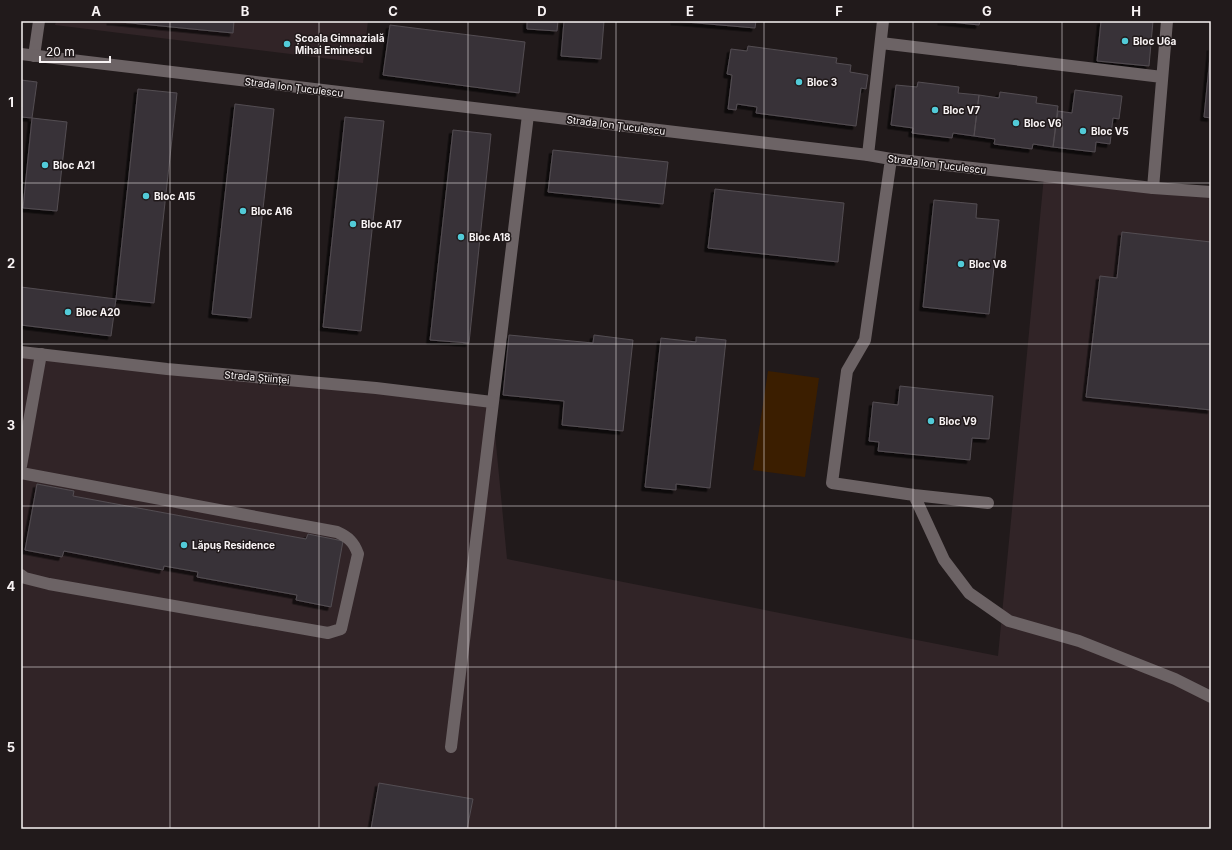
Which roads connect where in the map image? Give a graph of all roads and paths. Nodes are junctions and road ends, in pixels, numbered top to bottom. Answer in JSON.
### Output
{"nodes":[{"id":1,"x":39,"y":21,"type":"edge"},
{"id":2,"x":883,"y":21,"type":"edge"},
{"id":3,"x":1167,"y":21,"type":"edge"},
{"id":4,"x":881,"y":43,"type":"junction"},
{"id":5,"x":21,"y":54,"type":"edge"},
{"id":6,"x":34,"y":56,"type":"junction"},
{"id":7,"x":1162,"y":77,"type":"junction"},
{"id":8,"x":528,"y":115,"type":"junction"},
{"id":9,"x":868,"y":155,"type":"junction"},
{"id":10,"x":891,"y":159,"type":"junction"},
{"id":11,"x":1154,"y":188,"type":"junction"},
{"id":12,"x":1211,"y":192,"type":"edge"},
{"id":13,"x":21,"y":352,"type":"edge"},
{"id":14,"x":41,"y":354,"type":"junction"},
{"id":15,"x":492,"y":402,"type":"junction"},
{"id":16,"x":21,"y":466,"type":"edge"},
{"id":17,"x":21,"y":473,"type":"edge"},
{"id":18,"x":914,"y":495,"type":"junction"},
{"id":19,"x":988,"y":503,"type":"dead end"},
{"id":20,"x":21,"y":575,"type":"edge"},
{"id":21,"x":1211,"y":697,"type":"edge"},
{"id":22,"x":451,"y":747,"type":"dead end"}],
"edges":[{"from":1,"to":6,"type":"street"},
{"from":2,"to":4,"type":"street"},
{"from":3,"to":7,"type":"street"},
{"from":4,"to":7,"type":"street"},
{"from":4,"to":9,"type":"street"},
{"from":5,"to":6,"type":"street","name":"Strada Ion Țuculescu"},
{"from":6,"to":8,"type":"street","name":"Strada Ion Țuculescu"},
{"from":7,"to":11,"type":"street"},
{"from":8,"to":9,"type":"street","name":"Strada Ion Țuculescu"},
{"from":8,"to":15,"type":"street"},
{"from":9,"to":10,"type":"street","name":"Strada Ion Țuculescu"},
{"from":10,"to":11,"type":"street","name":"Strada Ion Țuculescu"},
{"from":10,"to":18,"type":"street"},
{"from":11,"to":12,"type":"street","name":"Strada Ion Țuculescu"},
{"from":13,"to":14,"type":"street","name":"Strada Științei"},
{"from":14,"to":15,"type":"street","name":"Strada Științei"},
{"from":14,"to":16,"type":"street"},
{"from":15,"to":22,"type":"street"},
{"from":17,"to":20,"type":"street"},
{"from":18,"to":19,"type":"street"},
{"from":18,"to":21,"type":"street"}]}
